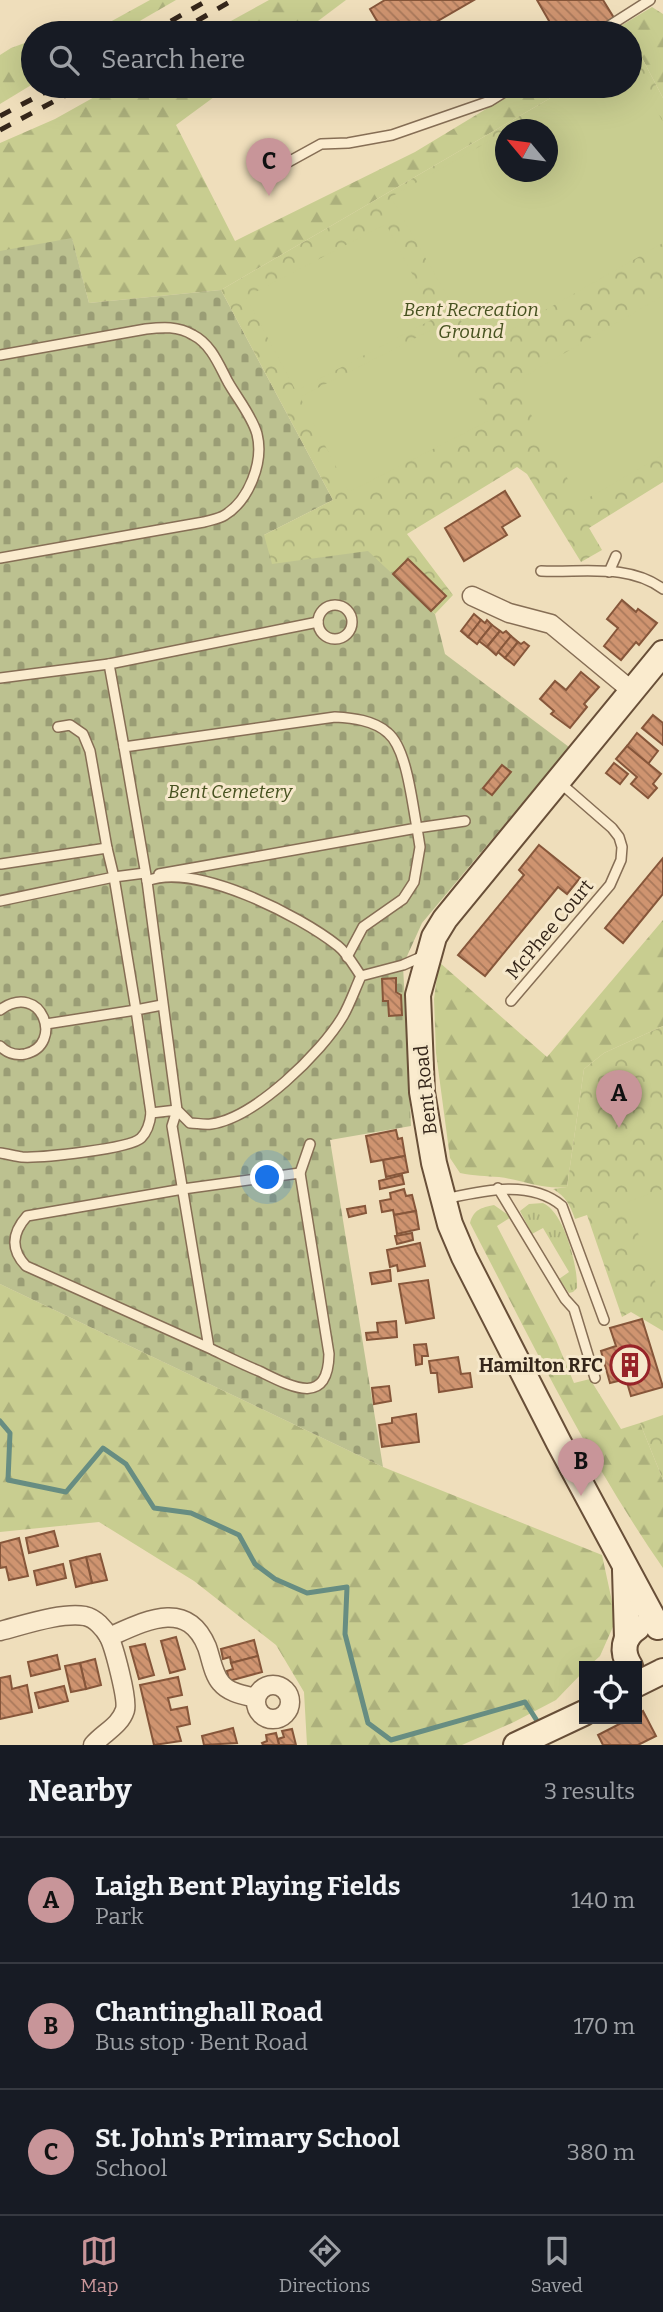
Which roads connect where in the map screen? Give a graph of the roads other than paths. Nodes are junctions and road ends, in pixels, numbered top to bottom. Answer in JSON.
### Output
{"nodes":[{"id":1,"x":650,"y":0,"type":"edge"},
{"id":2,"x":617,"y":21,"type":"edge"},
{"id":3,"x":494,"y":98,"type":"edge"},
{"id":4,"x":281,"y":166,"type":"dead end"},
{"id":5,"x":0,"y":355,"type":"edge"},
{"id":6,"x":617,"y":556,"type":"dead end"},
{"id":7,"x":0,"y":558,"type":"edge"},
{"id":8,"x":541,"y":571,"type":"dead end"},
{"id":9,"x":610,"y":572,"type":"junction"},
{"id":10,"x":663,"y":589,"type":"edge"},
{"id":11,"x":472,"y":596,"type":"dead end"},
{"id":12,"x":318,"y":622,"type":"dead end"},
{"id":13,"x":663,"y":653,"type":"edge"},
{"id":14,"x":109,"y":664,"type":"junction"},
{"id":15,"x":0,"y":678,"type":"edge"},
{"id":16,"x":632,"y":691,"type":"junction"},
{"id":17,"x":58,"y":727,"type":"dead end"},
{"id":18,"x":124,"y":747,"type":"junction"},
{"id":19,"x":558,"y":781,"type":"junction"},
{"id":20,"x":465,"y":821,"type":"dead end"},
{"id":21,"x":417,"y":828,"type":"junction"},
{"id":22,"x":107,"y":848,"type":"junction"},
{"id":23,"x":1,"y":864,"type":"edge"},
{"id":24,"x":158,"y":876,"type":"junction"},
{"id":25,"x":114,"y":877,"type":"junction"},
{"id":26,"x":146,"y":877,"type":"junction"},
{"id":27,"x":0,"y":901,"type":"edge"},
{"id":28,"x":428,"y":955,"type":"junction"},
{"id":29,"x":347,"y":957,"type":"junction"},
{"id":30,"x":361,"y":976,"type":"junction"},
{"id":31,"x":511,"y":1001,"type":"dead end"},
{"id":32,"x":162,"y":1005,"type":"junction"},
{"id":33,"x":0,"y":1010,"type":"edge"},
{"id":34,"x":136,"y":1010,"type":"junction"},
{"id":35,"x":46,"y":1024,"type":"junction"},
{"id":36,"x":0,"y":1046,"type":"edge"},
{"id":37,"x":177,"y":1110,"type":"junction"},
{"id":38,"x":151,"y":1114,"type":"junction"},
{"id":39,"x":310,"y":1144,"type":"dead end"},
{"id":40,"x":0,"y":1153,"type":"edge"},
{"id":41,"x":300,"y":1173,"type":"junction"},
{"id":42,"x":498,"y":1188,"type":"junction"},
{"id":43,"x":183,"y":1189,"type":"junction"},
{"id":44,"x":443,"y":1199,"type":"junction"},
{"id":45,"x":604,"y":1320,"type":"dead end"},
{"id":46,"x":209,"y":1348,"type":"junction"},
{"id":47,"x":595,"y":1378,"type":"dead end"},
{"id":48,"x":624,"y":1565,"type":"junction"},
{"id":49,"x":661,"y":1629,"type":"edge"},
{"id":50,"x":0,"y":1631,"type":"edge"},
{"id":51,"x":109,"y":1637,"type":"junction"},
{"id":52,"x":636,"y":1661,"type":"edge"},
{"id":53,"x":636,"y":1661,"type":"edge"},
{"id":54,"x":256,"y":1698,"type":"dead end"},
{"id":55,"x":579,"y":1716,"type":"edge"},
{"id":56,"x":534,"y":1737,"type":"edge"},
{"id":57,"x":93,"y":1745,"type":"edge"}],
"edges":[{"from":1,"to":2,"type":"lane"},
{"from":3,"to":4,"type":"lane"},
{"from":5,"to":7,"type":"lane"},
{"from":6,"to":9,"type":"lane"},
{"from":8,"to":9,"type":"lane"},
{"from":9,"to":10,"type":"lane"},
{"from":11,"to":16,"type":"street"},
{"from":12,"to":14,"type":"lane"},
{"from":13,"to":16,"type":"street","name":"Bent Road"},
{"from":14,"to":15,"type":"lane"},
{"from":14,"to":18,"type":"lane"},
{"from":16,"to":19,"type":"street","name":"Bent Road"},
{"from":17,"to":22,"type":"lane"},
{"from":18,"to":21,"type":"lane"},
{"from":18,"to":26,"type":"lane"},
{"from":19,"to":28,"type":"street","name":"Bent Road"},
{"from":19,"to":31,"type":"lane","name":"McPhee Court"},
{"from":20,"to":21,"type":"lane"},
{"from":21,"to":24,"type":"lane"},
{"from":21,"to":29,"type":"lane"},
{"from":22,"to":23,"type":"lane"},
{"from":22,"to":25,"type":"lane"},
{"from":24,"to":26,"type":"lane"},
{"from":24,"to":29,"type":"lane"},
{"from":25,"to":26,"type":"lane"},
{"from":25,"to":27,"type":"lane"},
{"from":25,"to":34,"type":"lane"},
{"from":26,"to":32,"type":"lane"},
{"from":28,"to":30,"type":"lane"},
{"from":28,"to":44,"type":"street","name":"Bent Road"},
{"from":29,"to":30,"type":"lane"},
{"from":30,"to":37,"type":"lane"},
{"from":32,"to":34,"type":"lane"},
{"from":32,"to":37,"type":"lane"},
{"from":33,"to":35,"type":"lane"},
{"from":34,"to":35,"type":"lane"},
{"from":34,"to":38,"type":"lane"},
{"from":35,"to":36,"type":"lane"},
{"from":37,"to":38,"type":"lane"},
{"from":37,"to":43,"type":"lane"},
{"from":38,"to":40,"type":"lane"},
{"from":39,"to":41,"type":"lane"},
{"from":41,"to":43,"type":"lane"},
{"from":41,"to":46,"type":"lane"},
{"from":42,"to":44,"type":"lane"},
{"from":42,"to":45,"type":"lane"},
{"from":42,"to":47,"type":"lane"},
{"from":43,"to":46,"type":"lane"},
{"from":43,"to":46,"type":"lane"},
{"from":44,"to":48,"type":"street","name":"Bent Road"},
{"from":48,"to":49,"type":"street","name":"Bent Road"},
{"from":48,"to":52,"type":"street","name":"Bent Road"},
{"from":49,"to":53,"type":"street"},
{"from":50,"to":51,"type":"street"},
{"from":51,"to":54,"type":"street"},
{"from":51,"to":57,"type":"street"},
{"from":55,"to":56,"type":"street"}]}
